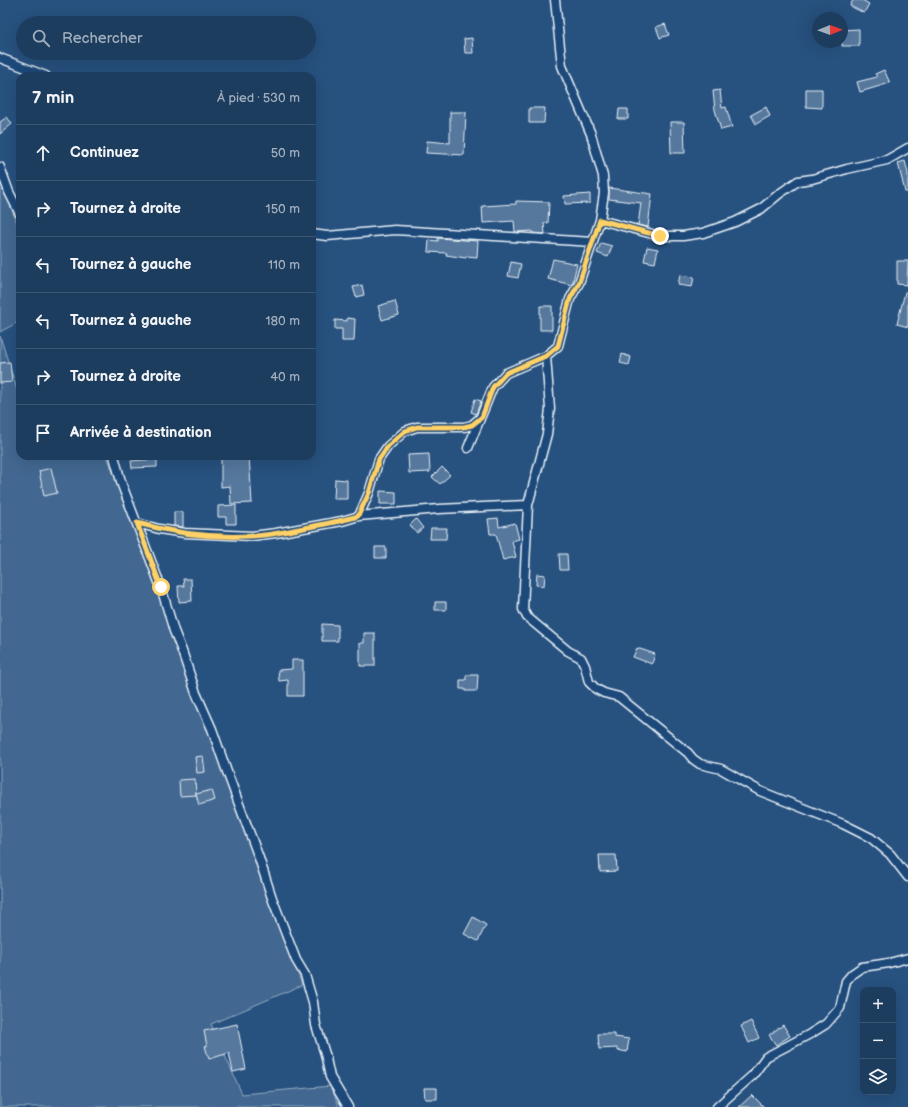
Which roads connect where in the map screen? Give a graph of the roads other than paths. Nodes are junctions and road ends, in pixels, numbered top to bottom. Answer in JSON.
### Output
{"nodes":[{"id":1,"x":555,"y":0,"type":"edge"},
{"id":2,"x":0,"y":58,"type":"edge"},
{"id":3,"x":36,"y":72,"type":"edge"},
{"id":4,"x":908,"y":148,"type":"edge"},
{"id":5,"x":0,"y":167,"type":"edge"},
{"id":6,"x":16,"y":206,"type":"edge"},
{"id":7,"x":600,"y":220,"type":"junction"},
{"id":8,"x":316,"y":235,"type":"edge"},
{"id":9,"x":593,"y":242,"type":"junction"},
{"id":10,"x":546,"y":356,"type":"junction"},
{"id":11,"x":482,"y":417,"type":"junction"},
{"id":12,"x":468,"y":448,"type":"dead end"},
{"id":13,"x":115,"y":460,"type":"edge"},
{"id":14,"x":528,"y":505,"type":"junction"},
{"id":15,"x":358,"y":516,"type":"junction"},
{"id":16,"x":137,"y":523,"type":"junction"},
{"id":17,"x":908,"y":877,"type":"edge"},
{"id":18,"x":908,"y":958,"type":"edge"},
{"id":19,"x":348,"y":1107,"type":"edge"},
{"id":20,"x":717,"y":1107,"type":"edge"}],
"edges":[{"from":1,"to":7,"type":"street"},
{"from":2,"to":3,"type":"street"},
{"from":4,"to":7,"type":"street"},
{"from":5,"to":6,"type":"street"},
{"from":7,"to":9,"type":"street"},
{"from":8,"to":9,"type":"street"},
{"from":9,"to":10,"type":"street"},
{"from":10,"to":11,"type":"street"},
{"from":10,"to":14,"type":"street"},
{"from":11,"to":12,"type":"street"},
{"from":11,"to":15,"type":"street"},
{"from":13,"to":16,"type":"street"},
{"from":14,"to":15,"type":"street"},
{"from":14,"to":17,"type":"street"},
{"from":15,"to":16,"type":"street"},
{"from":16,"to":19,"type":"street"},
{"from":18,"to":20,"type":"street"}]}
